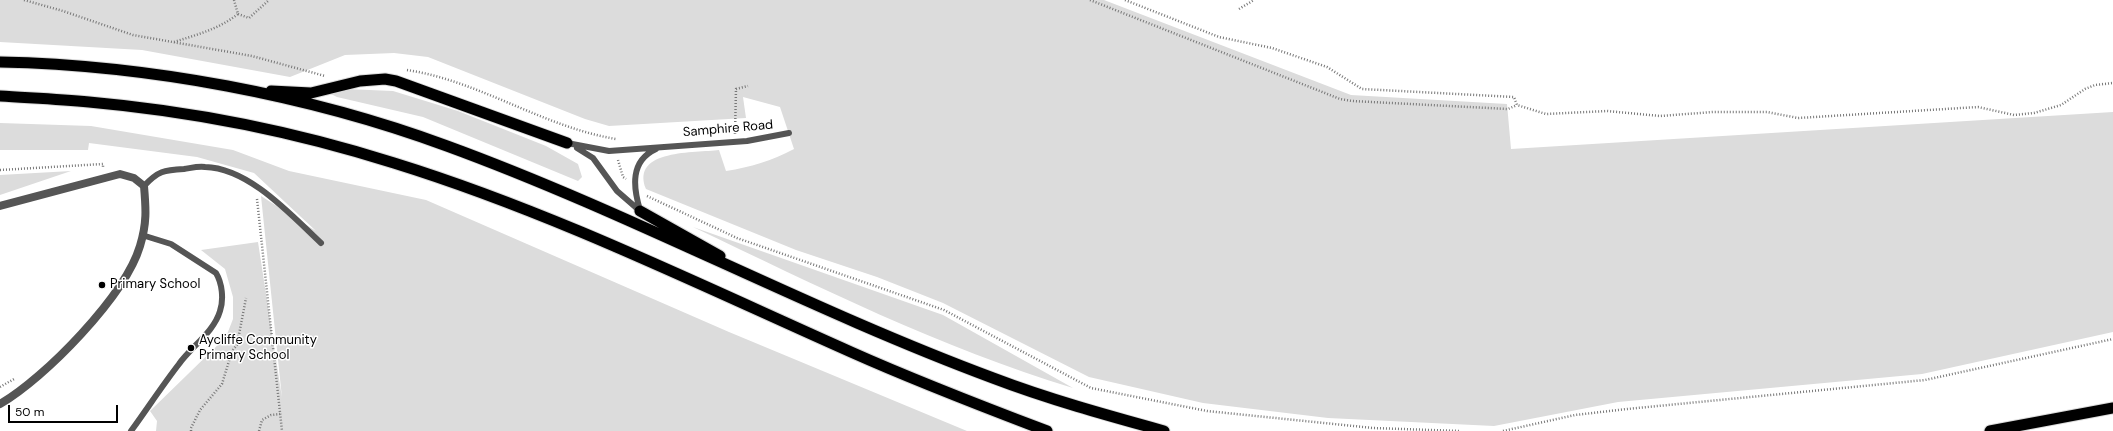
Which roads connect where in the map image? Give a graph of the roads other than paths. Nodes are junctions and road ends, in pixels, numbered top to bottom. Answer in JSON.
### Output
{"nodes":[{"id":1,"x":0,"y":62,"type":"edge"},
{"id":2,"x":239,"y":89,"type":"junction"},
{"id":3,"x":0,"y":96,"type":"edge"},
{"id":4,"x":789,"y":133,"type":"dead end"},
{"id":5,"x":567,"y":142,"type":"junction"},
{"id":6,"x":670,"y":146,"type":"junction"},
{"id":7,"x":144,"y":186,"type":"junction"},
{"id":8,"x":0,"y":206,"type":"edge"},
{"id":9,"x":640,"y":211,"type":"junction"},
{"id":10,"x":142,"y":235,"type":"junction"},
{"id":11,"x":321,"y":243,"type":"dead end"},
{"id":12,"x":780,"y":289,"type":"junction"},
{"id":13,"x":0,"y":404,"type":"edge"},
{"id":14,"x":2113,"y":408,"type":"edge"},
{"id":15,"x":131,"y":431,"type":"edge"},
{"id":16,"x":1047,"y":431,"type":"edge"},
{"id":17,"x":1164,"y":431,"type":"edge"},
{"id":18,"x":1990,"y":431,"type":"edge"}],
"edges":[{"from":1,"to":2,"type":"highway"},
{"from":2,"to":5,"type":"highway"},
{"from":2,"to":12,"type":"highway"},
{"from":3,"to":16,"type":"highway"},
{"from":4,"to":6,"type":"lane","name":"Samphire Road"},
{"from":5,"to":6,"type":"lane","name":"Samphire Road"},
{"from":5,"to":9,"type":"lane"},
{"from":6,"to":9,"type":"lane","name":"Samphire Road"},
{"from":7,"to":8,"type":"street"},
{"from":7,"to":10,"type":"street"},
{"from":7,"to":11,"type":"lane"},
{"from":9,"to":12,"type":"highway"},
{"from":10,"to":13,"type":"street"},
{"from":10,"to":15,"type":"lane"},
{"from":12,"to":17,"type":"highway"},
{"from":14,"to":18,"type":"highway"}]}
